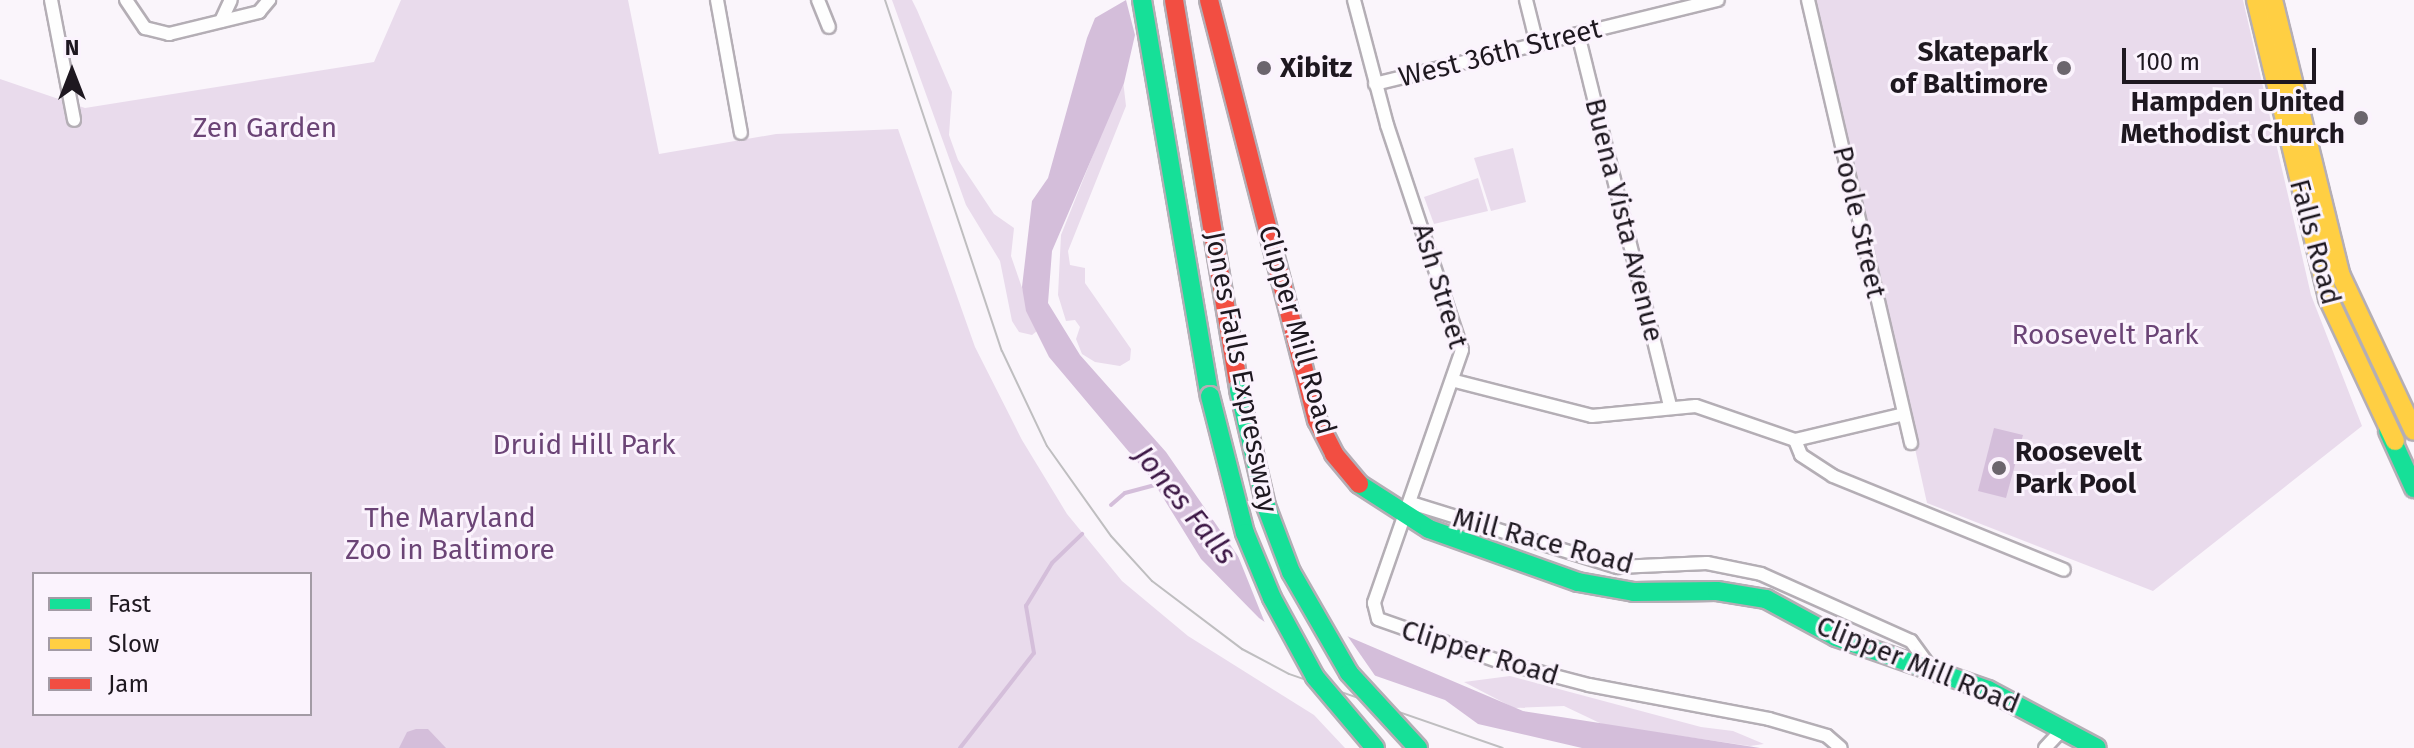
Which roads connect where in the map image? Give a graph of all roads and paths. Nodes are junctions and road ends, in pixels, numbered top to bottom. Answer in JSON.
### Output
{"nodes":[{"id":1,"x":51,"y":0,"type":"edge"},
{"id":2,"x":126,"y":0,"type":"edge"},
{"id":3,"x":231,"y":0,"type":"edge"},
{"id":4,"x":269,"y":0,"type":"edge"},
{"id":5,"x":717,"y":0,"type":"edge"},
{"id":6,"x":818,"y":0,"type":"edge"},
{"id":7,"x":1142,"y":0,"type":"edge"},
{"id":8,"x":1174,"y":0,"type":"edge"},
{"id":9,"x":1209,"y":0,"type":"edge"},
{"id":10,"x":1354,"y":0,"type":"edge"},
{"id":11,"x":1526,"y":0,"type":"edge"},
{"id":12,"x":1718,"y":0,"type":"edge"},
{"id":13,"x":1808,"y":0,"type":"edge"},
{"id":14,"x":2256,"y":0,"type":"edge"},
{"id":15,"x":2273,"y":0,"type":"edge"},
{"id":16,"x":221,"y":21,"type":"junction"},
{"id":17,"x":829,"y":27,"type":"dead end"},
{"id":18,"x":1578,"y":34,"type":"junction"},
{"id":19,"x":1537,"y":44,"type":"junction"},
{"id":20,"x":1375,"y":84,"type":"junction"},
{"id":21,"x":74,"y":120,"type":"dead end"},
{"id":22,"x":741,"y":133,"type":"dead end"},
{"id":23,"x":1455,"y":381,"type":"junction"},
{"id":24,"x":1670,"y":405,"type":"junction"},
{"id":25,"x":1904,"y":414,"type":"junction"},
{"id":26,"x":2388,"y":431,"type":"junction"},
{"id":27,"x":2414,"y":431,"type":"edge"},
{"id":28,"x":1795,"y":440,"type":"junction"},
{"id":29,"x":1911,"y":443,"type":"dead end"},
{"id":30,"x":2414,"y":468,"type":"edge"},
{"id":31,"x":2414,"y":488,"type":"edge"},
{"id":32,"x":1408,"y":511,"type":"junction"},
{"id":33,"x":2064,"y":570,"type":"dead end"},
{"id":34,"x":1376,"y":614,"type":"joint"},
{"id":35,"x":1932,"y":670,"type":"junction"},
{"id":36,"x":2063,"y":729,"type":"junction"},
{"id":37,"x":1375,"y":748,"type":"edge"},
{"id":38,"x":1418,"y":748,"type":"edge"},
{"id":39,"x":1841,"y":748,"type":"edge"},
{"id":40,"x":2045,"y":748,"type":"edge"},
{"id":41,"x":2097,"y":748,"type":"edge"}],
"edges":[{"from":1,"to":21,"type":"street"},
{"from":2,"to":16,"type":"street"},
{"from":3,"to":16,"type":"street"},
{"from":4,"to":16,"type":"street"},
{"from":5,"to":22,"type":"street"},
{"from":6,"to":17,"type":"street"},
{"from":7,"to":37,"type":"main road","name":"Jones Falls Expressway","bridge":true},
{"from":8,"to":38,"type":"main road","name":"Jones Falls Expressway","bridge":true},
{"from":9,"to":32,"type":"main road","name":"Clipper Mill Road"},
{"from":10,"to":20,"type":"street","name":"Ash Street"},
{"from":11,"to":19,"type":"street"},
{"from":12,"to":18,"type":"street","name":"West 36th Street"},
{"from":13,"to":25,"type":"street","name":"Poole Street"},
{"from":14,"to":26,"type":"main road","name":"Falls Road"},
{"from":15,"to":27,"type":"main road","name":"Falls Road"},
{"from":18,"to":19,"type":"street","name":"West 36th Street"},
{"from":18,"to":24,"type":"street","name":"Buena Vista Avenue"},
{"from":19,"to":20,"type":"street","name":"West 36th Street"},
{"from":20,"to":23,"type":"street","name":"Ash Street"},
{"from":23,"to":24,"type":"street"},
{"from":23,"to":32,"type":"street","name":"Ash Street"},
{"from":24,"to":28,"type":"street"},
{"from":25,"to":28,"type":"street"},
{"from":25,"to":29,"type":"street","name":"Poole Street"},
{"from":26,"to":30,"type":"main road","name":"Falls Road"},
{"from":26,"to":31,"type":"main road"},
{"from":28,"to":33,"type":"street"},
{"from":32,"to":34,"type":"street","name":"Ash Street"},
{"from":32,"to":35,"type":"main road","name":"Clipper Mill Road"},
{"from":32,"to":35,"type":"street","name":"Mill Race Road"},
{"from":34,"to":39,"type":"street","name":"Clipper Road"},
{"from":35,"to":36,"type":"main road","name":"Clipper Mill Road"},
{"from":36,"to":40,"type":"street"},
{"from":36,"to":41,"type":"main road","name":"Clipper Mill Road"}]}
